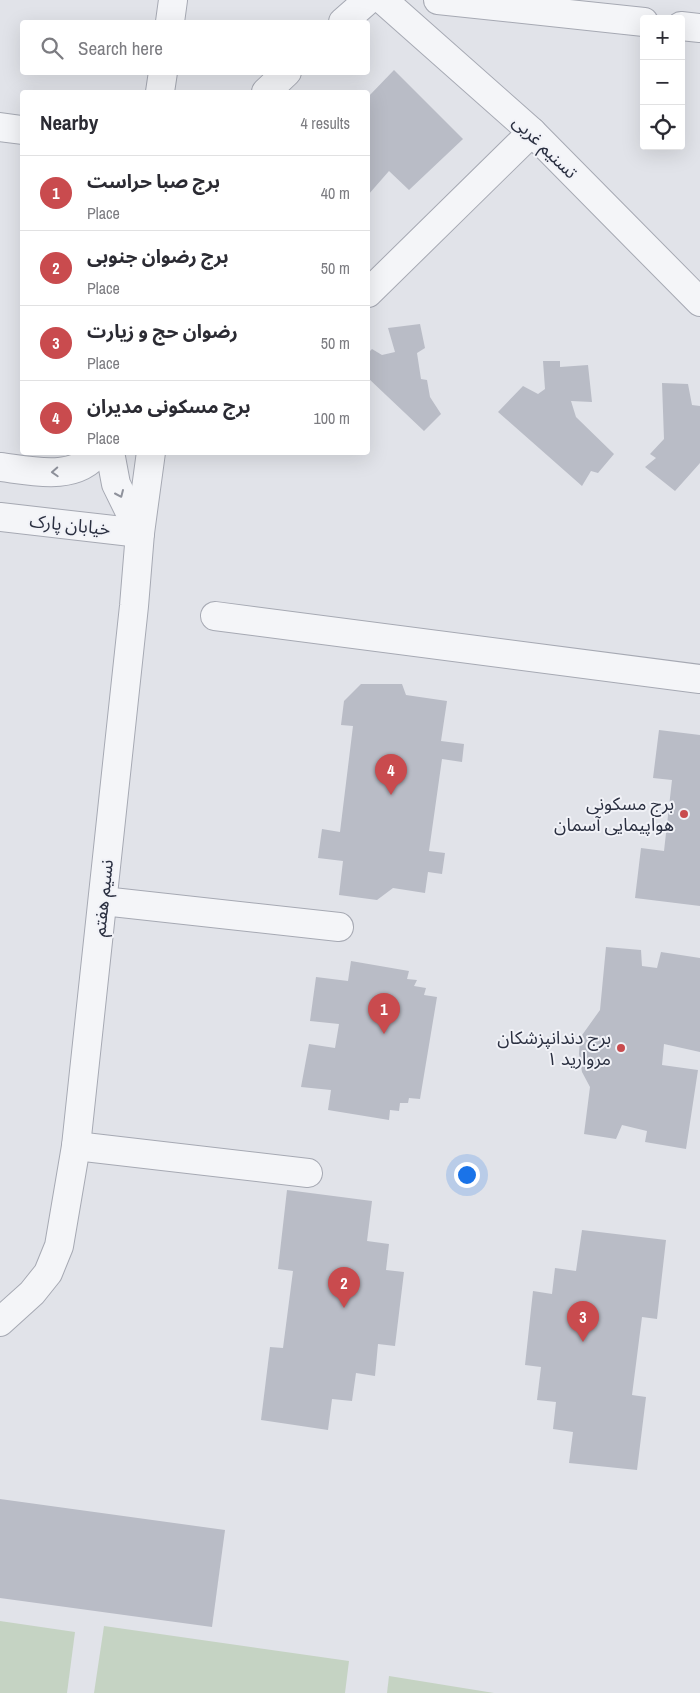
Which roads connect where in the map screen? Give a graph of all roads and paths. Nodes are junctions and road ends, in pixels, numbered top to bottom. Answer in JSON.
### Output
{"nodes":[{"id":1,"x":173,"y":0,"type":"edge"},
{"id":2,"x":368,"y":0,"type":"edge"},
{"id":3,"x":383,"y":0,"type":"edge"},
{"id":4,"x":438,"y":0,"type":"edge"},
{"id":5,"x":170,"y":20,"type":"edge"},
{"id":6,"x":345,"y":20,"type":"edge"},
{"id":7,"x":640,"y":22,"type":"edge"},
{"id":8,"x":685,"y":26,"type":"edge"},
{"id":9,"x":700,"y":28,"type":"edge"},
{"id":10,"x":163,"y":75,"type":"edge"},
{"id":11,"x":160,"y":90,"type":"edge"},
{"id":12,"x":0,"y":127,"type":"edge"},
{"id":13,"x":20,"y":130,"type":"edge"},
{"id":14,"x":532,"y":132,"type":"junction"},
{"id":15,"x":370,"y":292,"type":"edge"},
{"id":16,"x":700,"y":302,"type":"edge"},
{"id":17,"x":96,"y":455,"type":"edge"},
{"id":18,"x":111,"y":455,"type":"edge"},
{"id":19,"x":151,"y":455,"type":"edge"},
{"id":20,"x":0,"y":467,"type":"edge"},
{"id":21,"x":0,"y":517,"type":"edge"},
{"id":22,"x":140,"y":533,"type":"junction"},
{"id":23,"x":215,"y":616,"type":"dead end"},
{"id":24,"x":700,"y":680,"type":"edge"},
{"id":25,"x":103,"y":901,"type":"junction"},
{"id":26,"x":340,"y":927,"type":"dead end"},
{"id":27,"x":76,"y":1146,"type":"junction"},
{"id":28,"x":308,"y":1173,"type":"dead end"},
{"id":29,"x":0,"y":1322,"type":"edge"}],
"edges":[{"from":1,"to":5,"type":"street"},
{"from":2,"to":6,"type":"street"},
{"from":3,"to":14,"type":"street","name":"تسنیم غربی"},
{"from":4,"to":7,"type":"street"},
{"from":8,"to":9,"type":"street"},
{"from":10,"to":11,"type":"street"},
{"from":12,"to":13,"type":"street"},
{"from":14,"to":15,"type":"street"},
{"from":14,"to":16,"type":"street","name":"تسنیم غربی"},
{"from":17,"to":20,"type":"street","one_way":true},
{"from":18,"to":22,"type":"street","one_way":true},
{"from":19,"to":22,"type":"street","name":"نسیم هفتم"},
{"from":21,"to":22,"type":"street","name":"خیابان پارک"},
{"from":22,"to":25,"type":"street","name":"نسیم هفتم"},
{"from":23,"to":24,"type":"street"},
{"from":25,"to":26,"type":"street"},
{"from":25,"to":27,"type":"street","name":"نسیم هفتم"},
{"from":27,"to":28,"type":"street"},
{"from":27,"to":29,"type":"street","name":"نسیم هفتم"}]}
